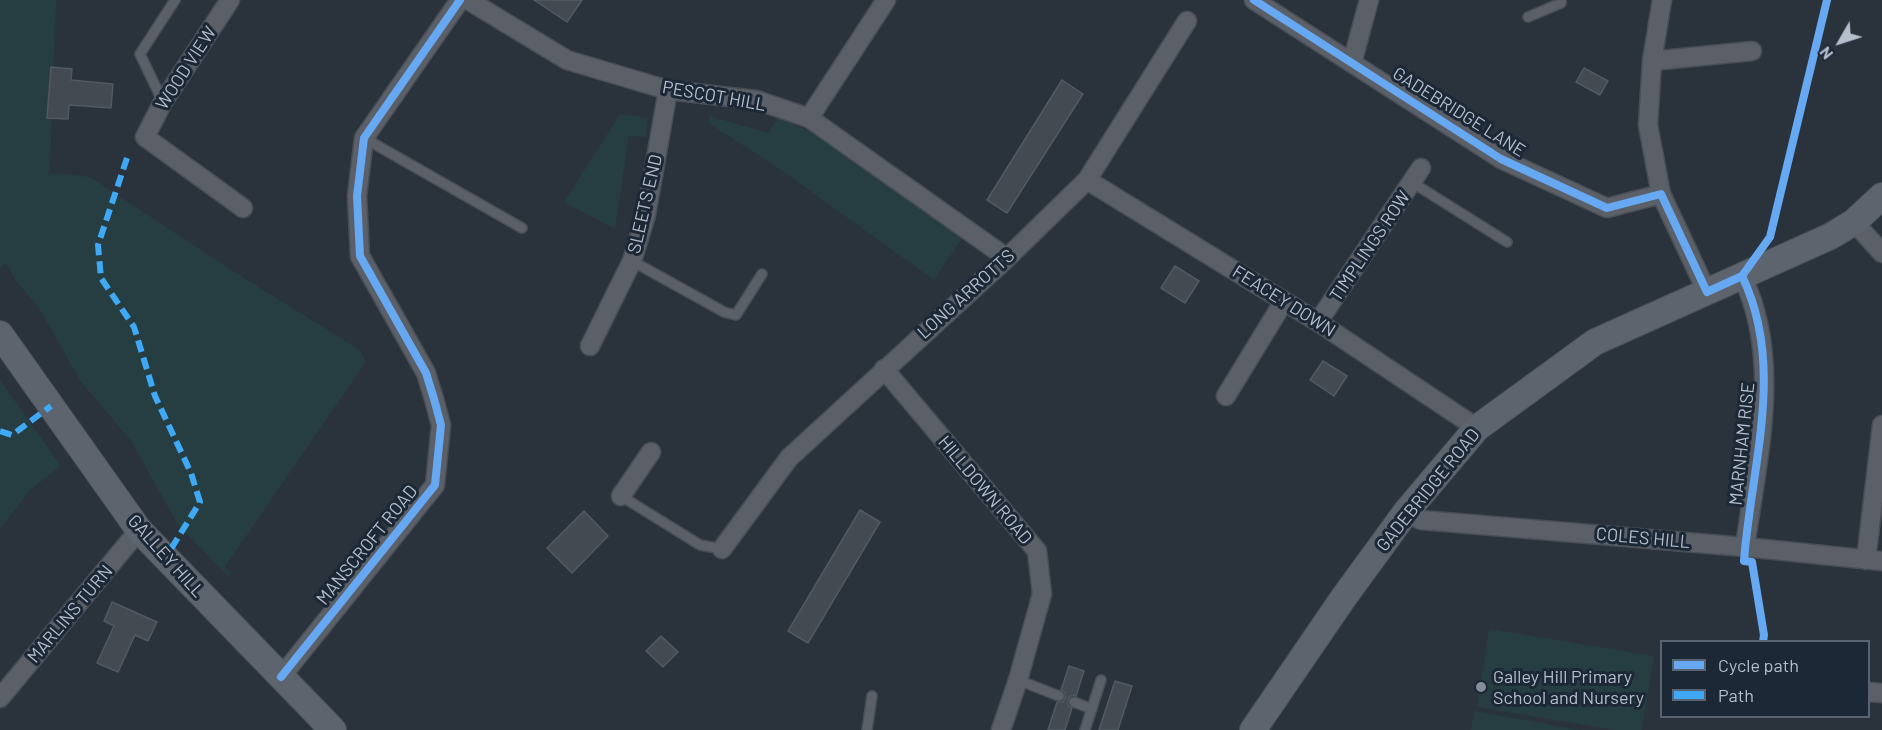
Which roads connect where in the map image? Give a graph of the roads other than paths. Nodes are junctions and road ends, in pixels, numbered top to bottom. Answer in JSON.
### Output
{"nodes":[{"id":1,"x":175,"y":0,"type":"edge"},
{"id":2,"x":230,"y":0,"type":"edge"},
{"id":3,"x":460,"y":0,"type":"edge"},
{"id":4,"x":468,"y":0,"type":"edge"},
{"id":5,"x":886,"y":0,"type":"edge"},
{"id":6,"x":1254,"y":0,"type":"edge"},
{"id":7,"x":1369,"y":0,"type":"edge"},
{"id":8,"x":1561,"y":0,"type":"edge"},
{"id":9,"x":1662,"y":0,"type":"edge"},
{"id":10,"x":1528,"y":17,"type":"dead end"},
{"id":11,"x":1187,"y":21,"type":"dead end"},
{"id":12,"x":1752,"y":51,"type":"dead end"},
{"id":13,"x":1652,"y":61,"type":"junction"},
{"id":14,"x":1352,"y":63,"type":"junction"},
{"id":15,"x":668,"y":90,"type":"junction"},
{"id":16,"x":163,"y":102,"type":"junction"},
{"id":17,"x":809,"y":118,"type":"junction"},
{"id":18,"x":364,"y":138,"type":"junction"},
{"id":19,"x":1417,"y":176,"type":"joint"},
{"id":20,"x":1087,"y":180,"type":"junction"},
{"id":21,"x":1661,"y":194,"type":"junction"},
{"id":22,"x":1882,"y":196,"type":"edge"},
{"id":23,"x":243,"y":208,"type":"dead end"},
{"id":24,"x":1854,"y":222,"type":"junction"},
{"id":25,"x":522,"y":228,"type":"dead end"},
{"id":26,"x":1507,"y":242,"type":"dead end"},
{"id":27,"x":1882,"y":253,"type":"edge"},
{"id":28,"x":1007,"y":258,"type":"junction"},
{"id":29,"x":632,"y":261,"type":"junction"},
{"id":30,"x":762,"y":274,"type":"dead end"},
{"id":31,"x":1742,"y":276,"type":"junction"},
{"id":32,"x":1707,"y":292,"type":"junction"},
{"id":33,"x":1284,"y":301,"type":"junction"},
{"id":34,"x":1318,"y":322,"type":"junction"},
{"id":35,"x":0,"y":334,"type":"edge"},
{"id":36,"x":590,"y":346,"type":"dead end"},
{"id":37,"x":884,"y":369,"type":"junction"},
{"id":38,"x":1226,"y":396,"type":"dead end"},
{"id":39,"x":1882,"y":424,"type":"edge"},
{"id":40,"x":1477,"y":428,"type":"junction"},
{"id":41,"x":651,"y":452,"type":"dead end"},
{"id":42,"x":621,"y":496,"type":"joint"},
{"id":43,"x":1406,"y":513,"type":"junction"},
{"id":44,"x":139,"y":530,"type":"junction"},
{"id":45,"x":1745,"y":547,"type":"junction"},
{"id":46,"x":722,"y":549,"type":"joint"},
{"id":47,"x":1874,"y":560,"type":"edge"},
{"id":48,"x":281,"y":677,"type":"junction"},
{"id":49,"x":1018,"y":680,"type":"junction"},
{"id":50,"x":1101,"y":680,"type":"dead end"},
{"id":51,"x":872,"y":696,"type":"dead end"},
{"id":52,"x":1059,"y":696,"type":"dead end"},
{"id":53,"x":0,"y":698,"type":"edge"},
{"id":54,"x":1074,"y":702,"type":"dead end"},
{"id":55,"x":1092,"y":709,"type":"junction"},
{"id":56,"x":333,"y":730,"type":"edge"},
{"id":57,"x":867,"y":730,"type":"edge"},
{"id":58,"x":1000,"y":730,"type":"edge"},
{"id":59,"x":1085,"y":730,"type":"edge"},
{"id":60,"x":1253,"y":730,"type":"edge"}],
"edges":[{"from":1,"to":16,"type":"lane"},
{"from":2,"to":16,"type":"street","name":"WOOD VIEW"},
{"from":3,"to":18,"type":"street","name":"MANSCROFT ROAD"},
{"from":4,"to":15,"type":"street","name":"PESCOT HILL"},
{"from":5,"to":17,"type":"street"},
{"from":6,"to":14,"type":"street","name":"GADEBRIDGE LANE"},
{"from":7,"to":14,"type":"street"},
{"from":8,"to":10,"type":"lane"},
{"from":9,"to":13,"type":"street"},
{"from":11,"to":20,"type":"street","name":"LONG ARROTTS"},
{"from":12,"to":13,"type":"street"},
{"from":13,"to":21,"type":"street"},
{"from":14,"to":21,"type":"street","name":"GADEBRIDGE LANE"},
{"from":15,"to":17,"type":"street","name":"PESCOT HILL"},
{"from":15,"to":29,"type":"street","name":"SLEETS END"},
{"from":16,"to":23,"type":"street","name":"WOOD VIEW"},
{"from":17,"to":28,"type":"street","name":"PESCOT HILL"},
{"from":18,"to":25,"type":"lane"},
{"from":18,"to":48,"type":"street","name":"MANSCROFT ROAD"},
{"from":19,"to":26,"type":"lane"},
{"from":19,"to":34,"type":"street","name":"TIMPLINGS ROW"},
{"from":20,"to":28,"type":"street","name":"LONG ARROTTS"},
{"from":20,"to":33,"type":"street","name":"FEACEY DOWN"},
{"from":21,"to":32,"type":"street"},
{"from":22,"to":24,"type":"street","name":"GADEBRIDGE ROAD"},
{"from":24,"to":27,"type":"street"},
{"from":24,"to":31,"type":"street","name":"GADEBRIDGE ROAD"},
{"from":28,"to":37,"type":"street","name":"LONG ARROTTS"},
{"from":29,"to":30,"type":"lane"},
{"from":29,"to":36,"type":"street","name":"SLEETS END"},
{"from":31,"to":32,"type":"street","name":"GADEBRIDGE ROAD"},
{"from":31,"to":45,"type":"street","name":"MARNHAM RISE"},
{"from":32,"to":40,"type":"street","name":"GADEBRIDGE ROAD"},
{"from":33,"to":34,"type":"street","name":"FEACEY DOWN"},
{"from":33,"to":38,"type":"street"},
{"from":34,"to":40,"type":"street","name":"FEACEY DOWN"},
{"from":35,"to":44,"type":"street","name":"GALLEY HILL"},
{"from":37,"to":46,"type":"street","name":"LONG ARROTTS"},
{"from":37,"to":49,"type":"street","name":"HILLDOWN ROAD"},
{"from":39,"to":47,"type":"street"},
{"from":40,"to":43,"type":"street","name":"GADEBRIDGE ROAD"},
{"from":41,"to":42,"type":"street"},
{"from":42,"to":46,"type":"lane"},
{"from":43,"to":45,"type":"street","name":"COLES HILL"},
{"from":43,"to":60,"type":"street","name":"GADEBRIDGE ROAD"},
{"from":44,"to":48,"type":"street","name":"GALLEY HILL"},
{"from":44,"to":53,"type":"street","name":"MARLINS TURN"},
{"from":45,"to":47,"type":"street","name":"COLES HILL"},
{"from":48,"to":56,"type":"street","name":"GALLEY HILL"},
{"from":49,"to":52,"type":"lane"},
{"from":49,"to":58,"type":"street","name":"HILLDOWN ROAD"},
{"from":50,"to":55,"type":"lane"},
{"from":51,"to":57,"type":"lane"},
{"from":54,"to":55,"type":"lane"},
{"from":55,"to":59,"type":"lane"}]}
